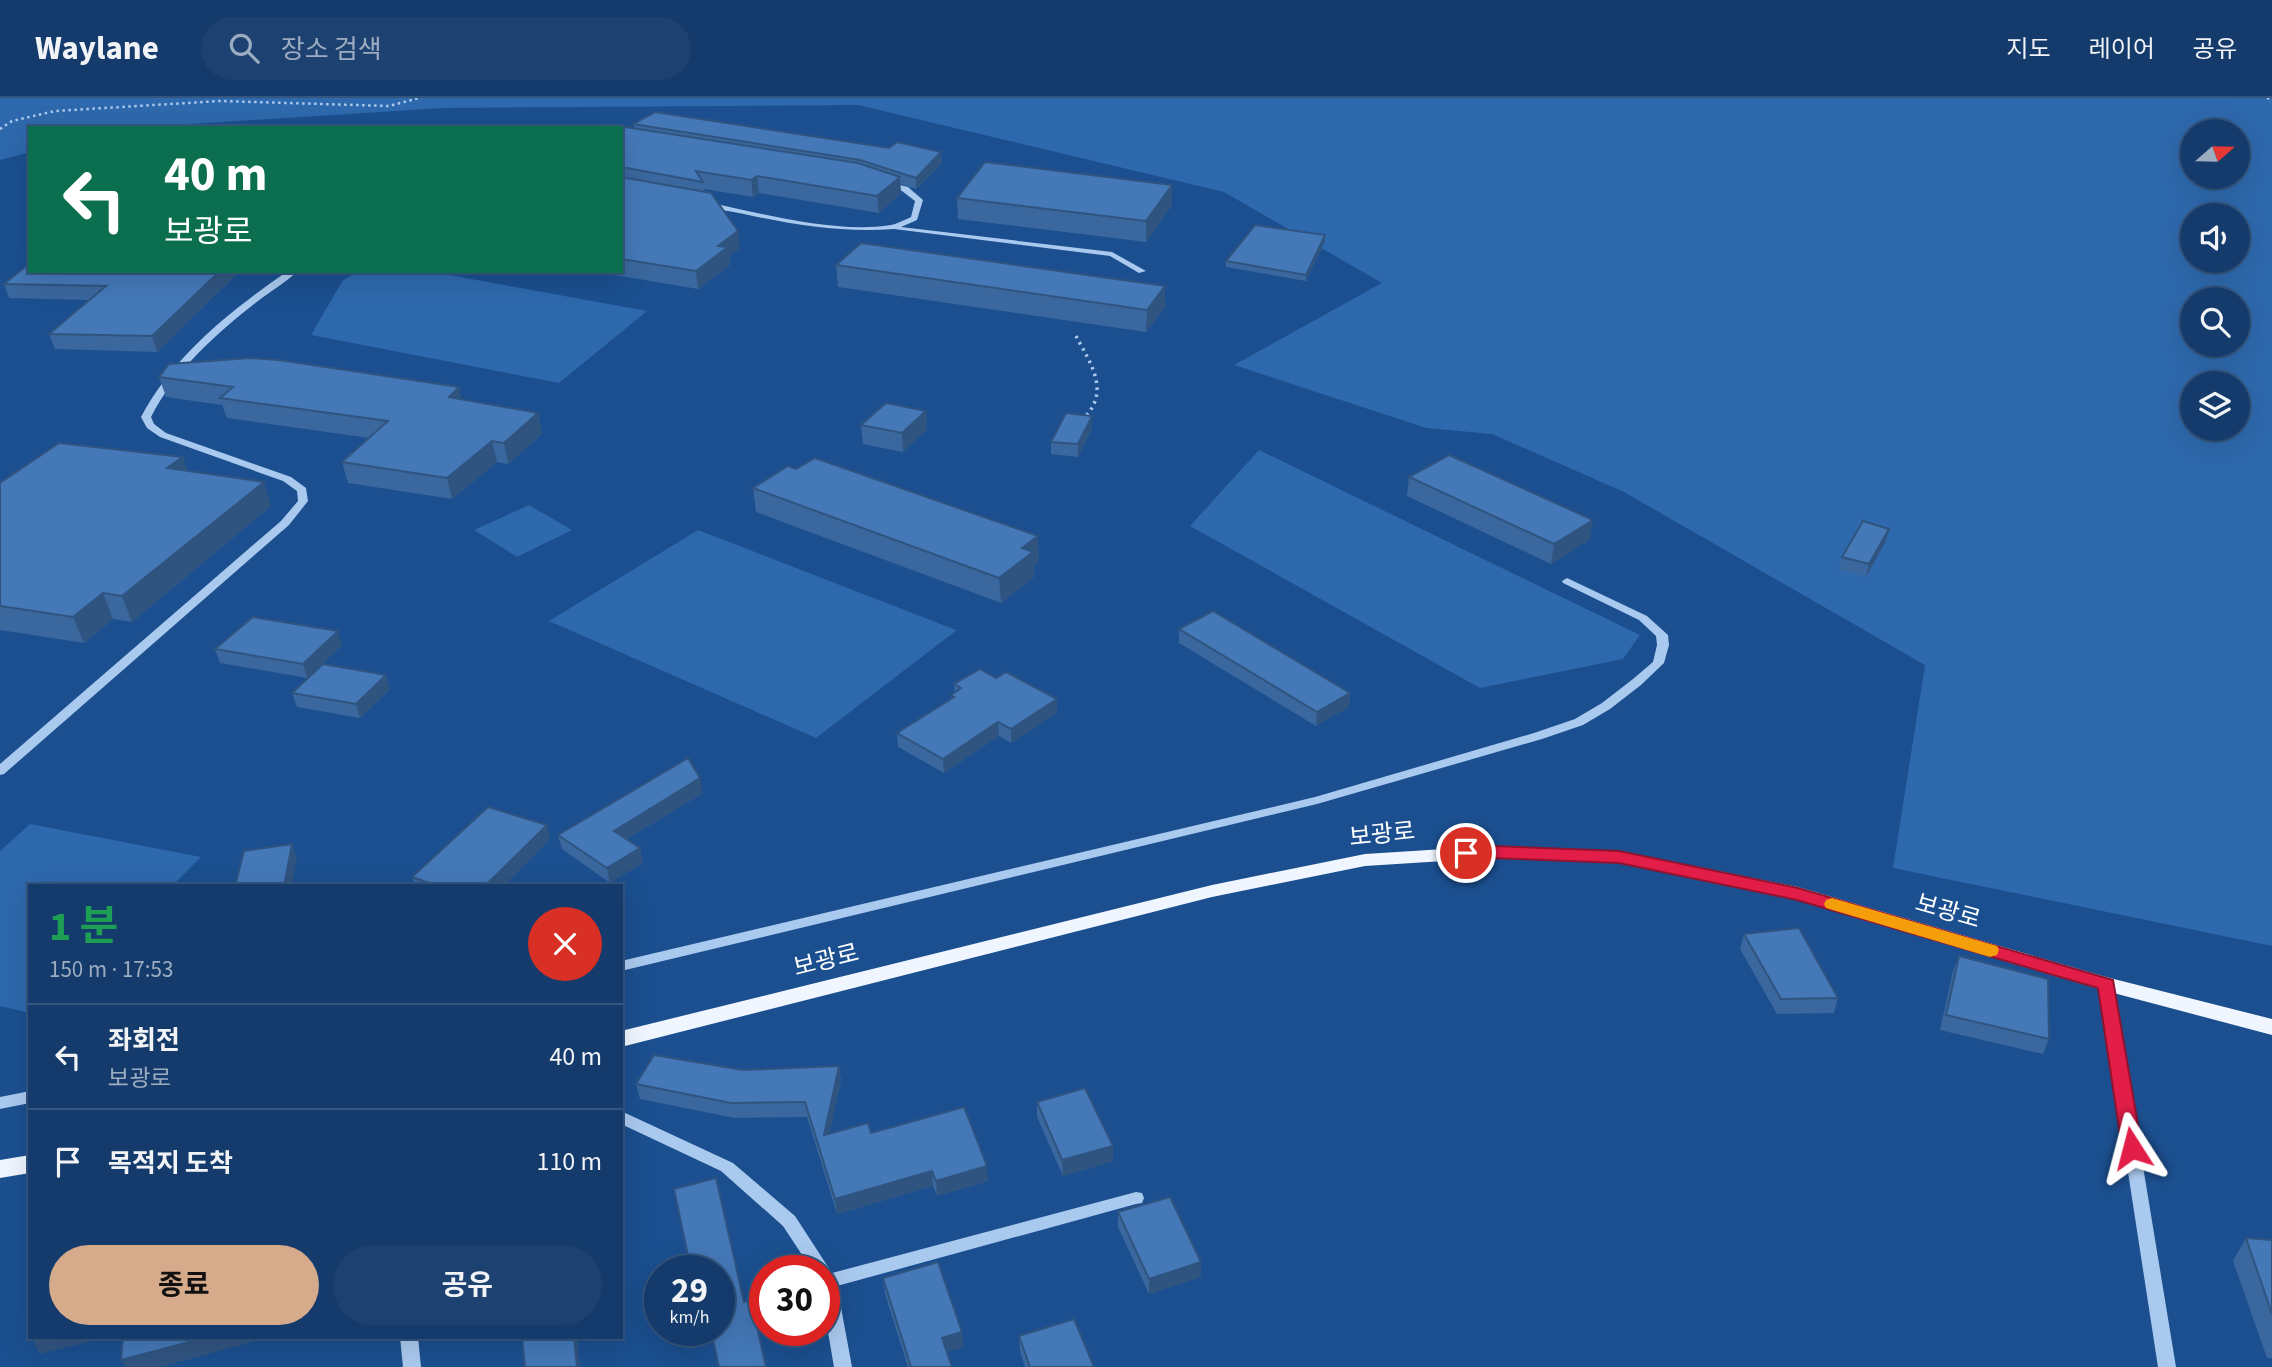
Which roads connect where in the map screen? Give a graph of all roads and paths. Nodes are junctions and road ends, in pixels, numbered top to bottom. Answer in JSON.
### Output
{"nodes":[{"id":1,"x":419,"y":98,"type":"edge"},
{"id":2,"x":2267,"y":98,"type":"edge"},
{"id":3,"x":2272,"y":99,"type":"edge"},
{"id":4,"x":0,"y":129,"type":"edge"},
{"id":5,"x":883,"y":181,"type":"edge"},
{"id":6,"x":700,"y":202,"type":"edge"},
{"id":7,"x":895,"y":229,"type":"junction"},
{"id":8,"x":1142,"y":271,"type":"dead end"},
{"id":9,"x":291,"y":273,"type":"edge"},
{"id":10,"x":1076,"y":336,"type":"dead end"},
{"id":11,"x":1076,"y":422,"type":"edge"},
{"id":12,"x":1567,"y":581,"type":"dead end"},
{"id":13,"x":0,"y":771,"type":"edge"},
{"id":14,"x":623,"y":966,"type":"edge"},
{"id":15,"x":2106,"y":984,"type":"junction"},
{"id":16,"x":2272,"y":1027,"type":"edge"},
{"id":17,"x":623,"y":1038,"type":"edge"},
{"id":18,"x":28,"y":1097,"type":"edge"},
{"id":19,"x":0,"y":1103,"type":"edge"},
{"id":20,"x":623,"y":1118,"type":"edge"},
{"id":21,"x":28,"y":1164,"type":"edge"},
{"id":22,"x":0,"y":1169,"type":"edge"},
{"id":23,"x":1136,"y":1198,"type":"dead end"},
{"id":24,"x":812,"y":1255,"type":"edge"},
{"id":25,"x":840,"y":1271,"type":"edge"},
{"id":26,"x":409,"y":1339,"type":"edge"},
{"id":27,"x":839,"y":1346,"type":"edge"},
{"id":28,"x":412,"y":1367,"type":"edge"},
{"id":29,"x":843,"y":1367,"type":"edge"},
{"id":30,"x":2166,"y":1367,"type":"edge"}],
"edges":[{"from":1,"to":4,"type":"path"},
{"from":2,"to":3,"type":"path"},
{"from":5,"to":7,"type":"lane"},
{"from":6,"to":7,"type":"lane"},
{"from":7,"to":8,"type":"lane"},
{"from":9,"to":13,"type":"lane"},
{"from":10,"to":11,"type":"path"},
{"from":12,"to":14,"type":"lane"},
{"from":15,"to":16,"type":"main road","name":"보광로"},
{"from":15,"to":17,"type":"main road","name":"보광로"},
{"from":15,"to":30,"type":"street"},
{"from":18,"to":19,"type":"lane"},
{"from":20,"to":24,"type":"lane"},
{"from":21,"to":22,"type":"main road"},
{"from":23,"to":25,"type":"lane"},
{"from":26,"to":28,"type":"lane"},
{"from":27,"to":29,"type":"lane"}]}
